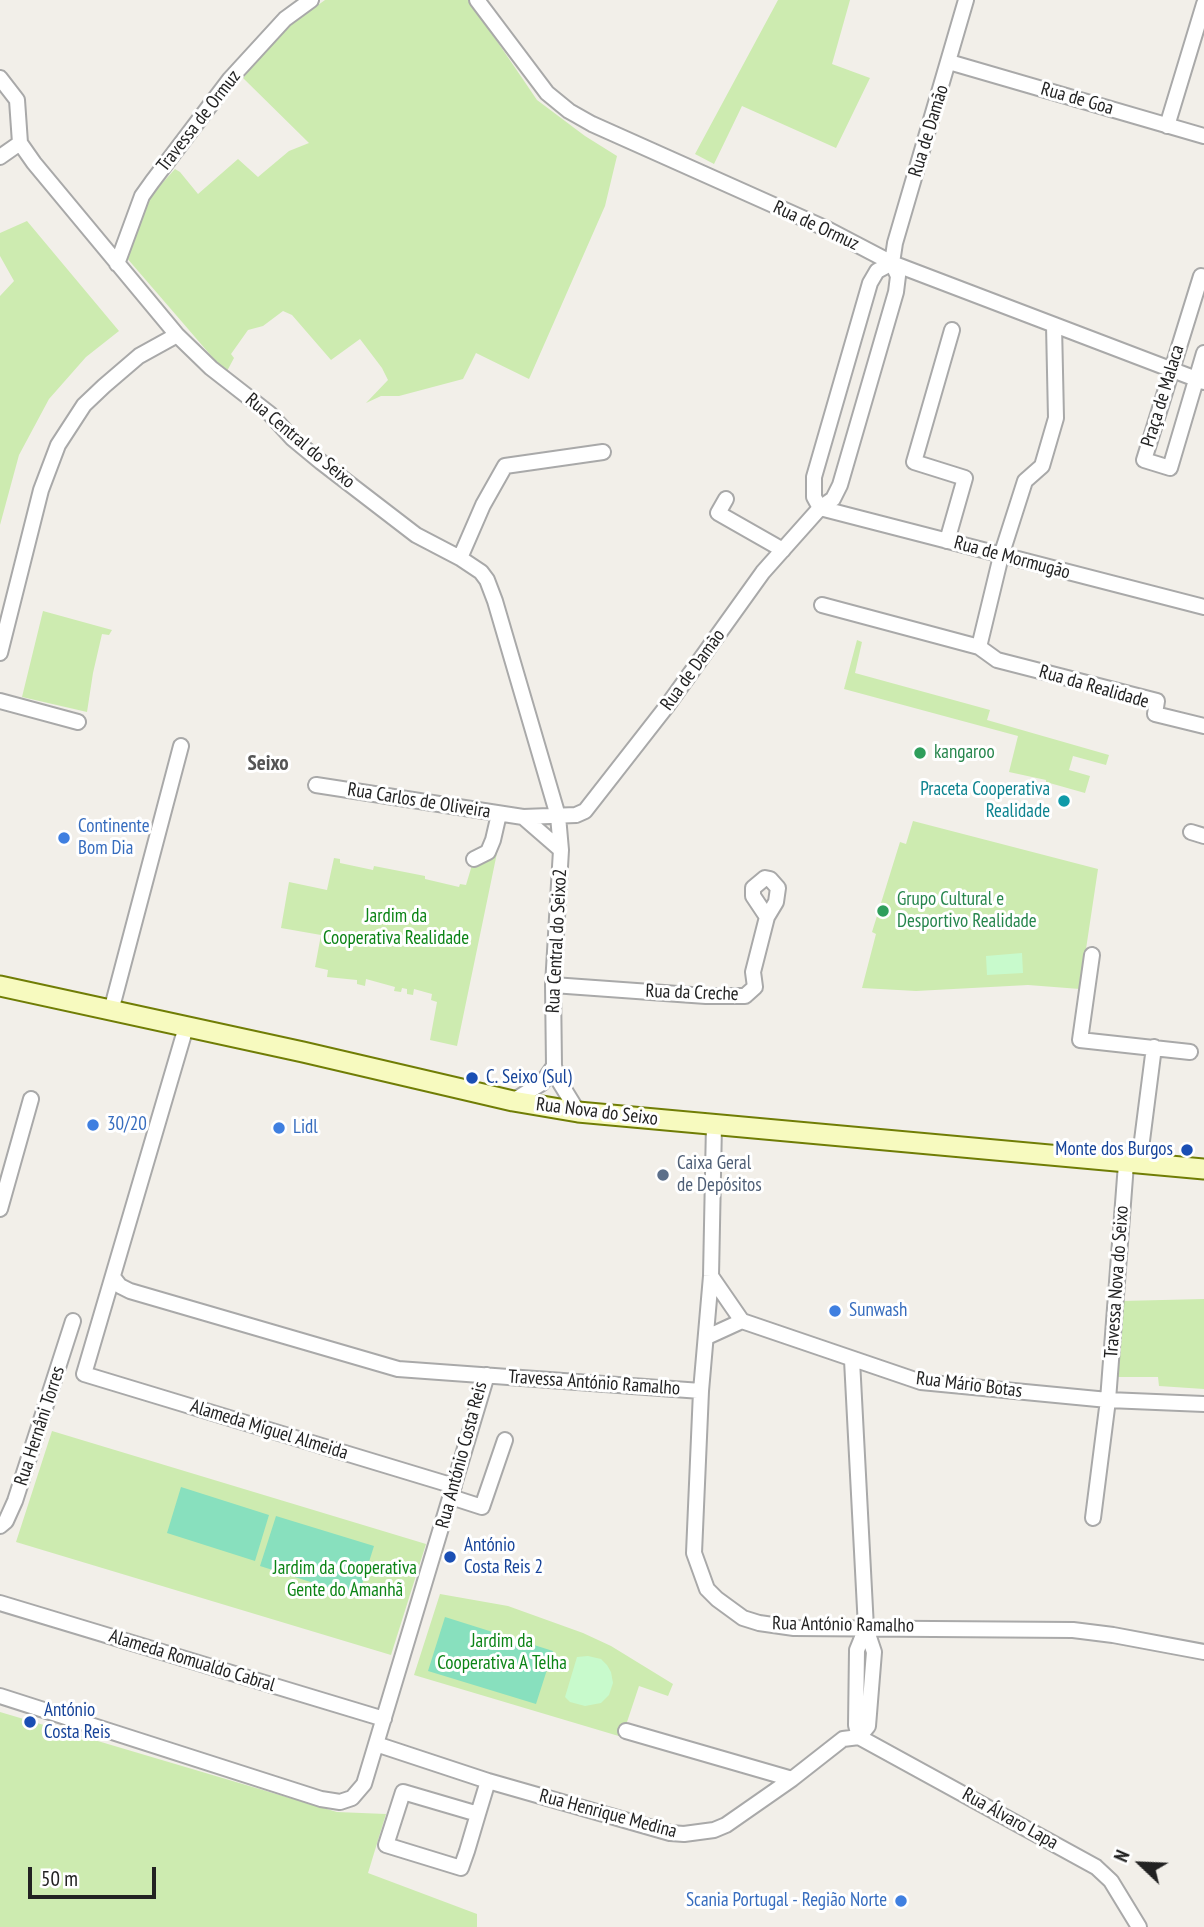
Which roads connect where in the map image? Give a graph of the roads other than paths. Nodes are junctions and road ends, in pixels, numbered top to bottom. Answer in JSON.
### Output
{"nodes":[{"id":1,"x":312,"y":0,"type":"edge"},
{"id":2,"x":477,"y":0,"type":"edge"},
{"id":3,"x":967,"y":0,"type":"edge"},
{"id":4,"x":1204,"y":4,"type":"edge"},
{"id":5,"x":949,"y":62,"type":"junction"},
{"id":6,"x":0,"y":78,"type":"edge"},
{"id":7,"x":1167,"y":126,"type":"junction"},
{"id":8,"x":1204,"y":136,"type":"edge"},
{"id":9,"x":20,"y":143,"type":"junction"},
{"id":10,"x":0,"y":157,"type":"edge"},
{"id":11,"x":892,"y":262,"type":"junction"},
{"id":12,"x":117,"y":264,"type":"junction"},
{"id":13,"x":1204,"y":277,"type":"edge"},
{"id":14,"x":1054,"y":325,"type":"junction"},
{"id":15,"x":952,"y":330,"type":"dead end"},
{"id":16,"x":177,"y":335,"type":"junction"},
{"id":17,"x":1204,"y":353,"type":"edge"},
{"id":18,"x":1171,"y":370,"type":"junction"},
{"id":19,"x":1200,"y":381,"type":"edge"},
{"id":20,"x":603,"y":452,"type":"dead end"},
{"id":21,"x":726,"y":499,"type":"dead end"},
{"id":22,"x":820,"y":508,"type":"junction"},
{"id":23,"x":947,"y":541,"type":"junction"},
{"id":24,"x":783,"y":550,"type":"junction"},
{"id":25,"x":1001,"y":556,"type":"junction"},
{"id":26,"x":460,"y":558,"type":"junction"},
{"id":27,"x":822,"y":605,"type":"dead end"},
{"id":28,"x":1204,"y":607,"type":"edge"},
{"id":29,"x":979,"y":647,"type":"junction"},
{"id":30,"x":0,"y":653,"type":"edge"},
{"id":31,"x":0,"y":701,"type":"edge"},
{"id":32,"x":78,"y":722,"type":"dead end"},
{"id":33,"x":1204,"y":726,"type":"edge"},
{"id":34,"x":181,"y":746,"type":"dead end"},
{"id":35,"x":316,"y":785,"type":"dead end"},
{"id":36,"x":499,"y":814,"type":"junction"},
{"id":37,"x":558,"y":816,"type":"junction"},
{"id":38,"x":523,"y":817,"type":"junction"},
{"id":39,"x":561,"y":850,"type":"junction"},
{"id":40,"x":474,"y":859,"type":"dead end"},
{"id":41,"x":767,"y":917,"type":"dead end"},
{"id":42,"x":1092,"y":955,"type":"dead end"},
{"id":43,"x":553,"y":985,"type":"junction"},
{"id":44,"x":0,"y":986,"type":"edge"},
{"id":45,"x":111,"y":1011,"type":"junction"},
{"id":46,"x":186,"y":1027,"type":"junction"},
{"id":47,"x":1154,"y":1047,"type":"junction"},
{"id":48,"x":1190,"y":1052,"type":"dead end"},
{"id":49,"x":554,"y":1066,"type":"junction"},
{"id":50,"x":31,"y":1099,"type":"dead end"},
{"id":51,"x":513,"y":1101,"type":"junction"},
{"id":52,"x":578,"y":1112,"type":"junction"},
{"id":53,"x":714,"y":1124,"type":"junction"},
{"id":54,"x":1133,"y":1164,"type":"junction"},
{"id":55,"x":1204,"y":1170,"type":"edge"},
{"id":56,"x":0,"y":1209,"type":"edge"},
{"id":57,"x":711,"y":1276,"type":"junction"},
{"id":58,"x":113,"y":1277,"type":"junction"},
{"id":59,"x":73,"y":1321,"type":"dead end"},
{"id":60,"x":742,"y":1321,"type":"junction"},
{"id":61,"x":707,"y":1336,"type":"junction"},
{"id":62,"x":852,"y":1360,"type":"junction"},
{"id":63,"x":487,"y":1375,"type":"junction"},
{"id":64,"x":701,"y":1391,"type":"junction"},
{"id":65,"x":1108,"y":1401,"type":"junction"},
{"id":66,"x":1204,"y":1404,"type":"edge"},
{"id":67,"x":505,"y":1440,"type":"dead end"},
{"id":68,"x":453,"y":1491,"type":"junction"},
{"id":69,"x":1093,"y":1518,"type":"dead end"},
{"id":70,"x":0,"y":1526,"type":"edge"},
{"id":71,"x":0,"y":1603,"type":"edge"},
{"id":72,"x":866,"y":1628,"type":"junction"},
{"id":73,"x":1204,"y":1652,"type":"edge"},
{"id":74,"x":0,"y":1696,"type":"edge"},
{"id":75,"x":384,"y":1719,"type":"junction"},
{"id":76,"x":626,"y":1731,"type":"dead end"},
{"id":77,"x":859,"y":1737,"type":"junction"},
{"id":78,"x":376,"y":1744,"type":"junction"},
{"id":79,"x":792,"y":1779,"type":"junction"},
{"id":80,"x":488,"y":1781,"type":"junction"},
{"id":81,"x":478,"y":1814,"type":"junction"},
{"id":82,"x":1139,"y":1927,"type":"edge"}],
"edges":[{"from":1,"to":12,"type":"street","name":"Travessa de Ormuz"},
{"from":2,"to":11,"type":"street","name":"Rua de Ormuz"},
{"from":3,"to":5,"type":"street","name":"Rua de Damão"},
{"from":4,"to":7,"type":"street"},
{"from":5,"to":7,"type":"street","name":"Rua de Goa"},
{"from":5,"to":11,"type":"street","name":"Rua de Damão"},
{"from":6,"to":9,"type":"street"},
{"from":7,"to":8,"type":"street","name":"Rua de Goa"},
{"from":9,"to":10,"type":"street"},
{"from":9,"to":12,"type":"street","name":"Rua Central do Seixo"},
{"from":11,"to":14,"type":"street","name":"Rua de Ormuz"},
{"from":11,"to":22,"type":"street","name":"Rua de Damão"},
{"from":11,"to":22,"type":"street"},
{"from":12,"to":16,"type":"street","name":"Rua Central do Seixo"},
{"from":13,"to":18,"type":"street","name":"Praça de Malaca"},
{"from":14,"to":18,"type":"street","name":"Rua de Ormuz"},
{"from":14,"to":25,"type":"street"},
{"from":15,"to":23,"type":"street"},
{"from":16,"to":26,"type":"street","name":"Rua Central do Seixo"},
{"from":16,"to":30,"type":"street"},
{"from":17,"to":19,"type":"street","name":"Praça de Malaca"},
{"from":18,"to":19,"type":"street","name":"Rua de Ormuz"},
{"from":18,"to":19,"type":"street","name":"Praça de Malaca"},
{"from":20,"to":26,"type":"street"},
{"from":21,"to":24,"type":"street"},
{"from":22,"to":23,"type":"street","name":"Rua de Mormugão"},
{"from":22,"to":24,"type":"street","name":"Rua de Damão"},
{"from":23,"to":25,"type":"street","name":"Rua de Mormugão"},
{"from":24,"to":37,"type":"street","name":"Rua de Damão"},
{"from":25,"to":28,"type":"street","name":"Rua de Mormugão"},
{"from":25,"to":29,"type":"street"},
{"from":26,"to":37,"type":"street","name":"Rua Central do Seixo"},
{"from":27,"to":29,"type":"street","name":"Rua da Realidade"},
{"from":29,"to":33,"type":"street","name":"Rua da Realidade"},
{"from":31,"to":32,"type":"street"},
{"from":34,"to":45,"type":"street"},
{"from":35,"to":36,"type":"street","name":"Rua Carlos de Oliveira"},
{"from":36,"to":38,"type":"street","name":"Rua Carlos de Oliveira"},
{"from":36,"to":40,"type":"street"},
{"from":37,"to":38,"type":"street","name":"Rua Carlos de Oliveira"},
{"from":37,"to":39,"type":"street","name":"Rua Central do Seixo2"},
{"from":38,"to":39,"type":"street"},
{"from":39,"to":43,"type":"street","name":"Rua Central do Seixo2"},
{"from":41,"to":43,"type":"street","name":"Rua da Creche"},
{"from":42,"to":47,"type":"street"},
{"from":43,"to":49,"type":"street","name":"Rua Central do Seixo2"},
{"from":44,"to":45,"type":"main road","name":"Rua Nova do Seixo"},
{"from":45,"to":46,"type":"main road","name":"Rua Nova do Seixo"},
{"from":46,"to":51,"type":"main road","name":"Rua Nova do Seixo"},
{"from":46,"to":58,"type":"street"},
{"from":47,"to":48,"type":"street"},
{"from":47,"to":54,"type":"street","name":"Travessa Nova do Seixo"},
{"from":49,"to":51,"type":"street"},
{"from":49,"to":52,"type":"street","name":"Rua Central do Seixo2"},
{"from":50,"to":56,"type":"street"},
{"from":51,"to":52,"type":"main road","name":"Rua Nova do Seixo"},
{"from":52,"to":53,"type":"main road","name":"Rua Nova do Seixo"},
{"from":53,"to":54,"type":"main road","name":"Rua Nova do Seixo"},
{"from":53,"to":57,"type":"street","name":"Rua António Ramalho"},
{"from":54,"to":55,"type":"main road","name":"Rua Nova do Seixo"},
{"from":54,"to":65,"type":"street","name":"Travessa Nova do Seixo"},
{"from":57,"to":60,"type":"street"},
{"from":57,"to":61,"type":"street","name":"Rua António Ramalho"},
{"from":58,"to":63,"type":"street","name":"Rua António Costa Reis"},
{"from":58,"to":68,"type":"street","name":"Alameda Miguel Almeida"},
{"from":59,"to":70,"type":"street","name":"Rua Hernâni Torres"},
{"from":60,"to":61,"type":"street"},
{"from":60,"to":62,"type":"street","name":"Rua Mário Botas"},
{"from":61,"to":64,"type":"street","name":"Rua António Ramalho"},
{"from":62,"to":65,"type":"street","name":"Rua Mário Botas"},
{"from":62,"to":72,"type":"street"},
{"from":63,"to":64,"type":"street","name":"Travessa António Ramalho"},
{"from":63,"to":68,"type":"street","name":"Rua António Costa Reis"},
{"from":64,"to":72,"type":"street","name":"Rua António Ramalho"},
{"from":65,"to":66,"type":"street","name":"Rua Mário Botas"},
{"from":65,"to":69,"type":"street","name":"Travessa Nova do Seixo"},
{"from":67,"to":68,"type":"street","name":"Alameda Miguel Almeida"},
{"from":68,"to":75,"type":"street","name":"Rua António Costa Reis"},
{"from":71,"to":75,"type":"street","name":"Alameda Romualdo Cabral"},
{"from":72,"to":73,"type":"street","name":"Rua António Ramalho"},
{"from":72,"to":77,"type":"street"},
{"from":74,"to":78,"type":"street","name":"Rua António Costa Reis"},
{"from":75,"to":78,"type":"street","name":"Rua António Costa Reis"},
{"from":76,"to":79,"type":"street"},
{"from":77,"to":79,"type":"street","name":"Rua Henrique Medina"},
{"from":77,"to":82,"type":"street","name":"Rua Álvaro Lapa"},
{"from":78,"to":80,"type":"street","name":"Rua Henrique Medina"},
{"from":79,"to":80,"type":"street","name":"Rua Henrique Medina"},
{"from":80,"to":81,"type":"street"},
{"from":81,"to":81,"type":"street"}]}
